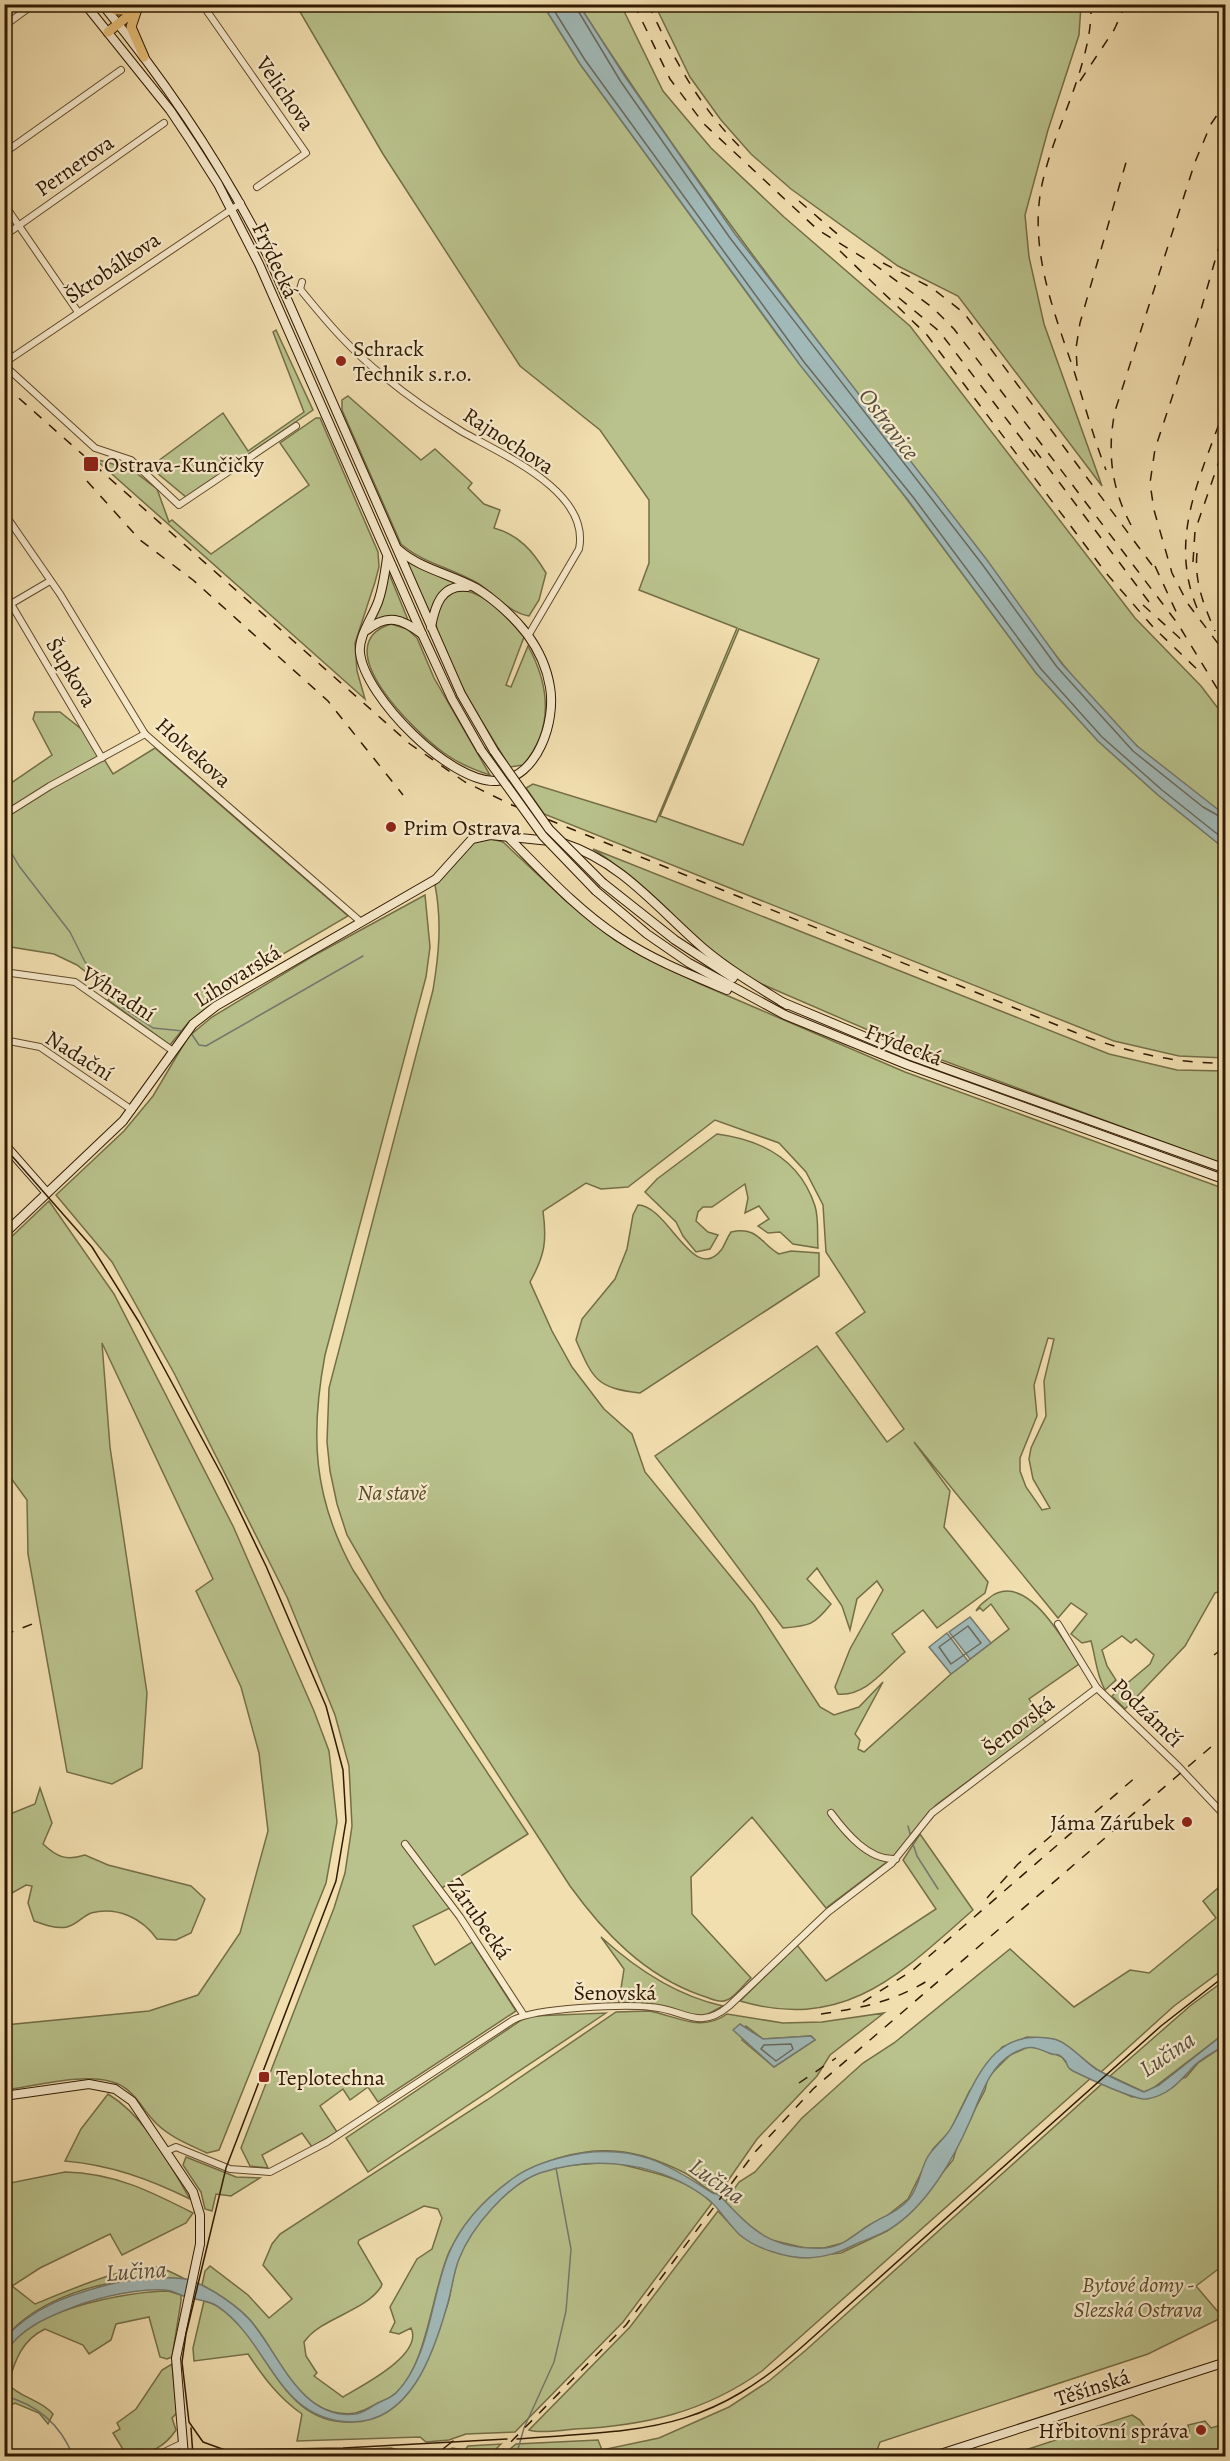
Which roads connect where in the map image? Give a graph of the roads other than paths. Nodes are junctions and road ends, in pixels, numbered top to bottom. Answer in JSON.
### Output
{"nodes":[{"id":1,"x":34,"y":4,"type":"edge"},
{"id":2,"x":85,"y":4,"type":"edge"},
{"id":3,"x":102,"y":4,"type":"edge"},
{"id":4,"x":107,"y":4,"type":"edge"},
{"id":5,"x":202,"y":4,"type":"edge"},
{"id":6,"x":140,"y":7,"type":"edge"},
{"id":7,"x":118,"y":24,"type":"junction"},
{"id":8,"x":4,"y":26,"type":"edge"},
{"id":9,"x":108,"y":32,"type":"junction"},
{"id":10,"x":144,"y":57,"type":"junction"},
{"id":11,"x":121,"y":70,"type":"dead end"},
{"id":12,"x":164,"y":123,"type":"dead end"},
{"id":13,"x":4,"y":153,"type":"edge"},
{"id":14,"x":257,"y":187,"type":"dead end"},
{"id":15,"x":241,"y":203,"type":"junction"},
{"id":16,"x":4,"y":204,"type":"edge"},
{"id":17,"x":231,"y":209,"type":"junction"},
{"id":18,"x":19,"y":226,"type":"junction"},
{"id":19,"x":4,"y":236,"type":"edge"},
{"id":20,"x":302,"y":282,"type":"dead end"},
{"id":21,"x":78,"y":312,"type":"junction"},
{"id":22,"x":4,"y":364,"type":"edge"},
{"id":23,"x":296,"y":426,"type":"dead end"},
{"id":24,"x":4,"y":513,"type":"edge"},
{"id":25,"x":396,"y":548,"type":"junction"},
{"id":26,"x":387,"y":557,"type":"junction"},
{"id":27,"x":50,"y":581,"type":"junction"},
{"id":28,"x":476,"y":588,"type":"junction"},
{"id":29,"x":8,"y":606,"type":"edge"},
{"id":30,"x":430,"y":627,"type":"junction"},
{"id":31,"x":364,"y":633,"type":"junction"},
{"id":32,"x":422,"y":634,"type":"junction"},
{"id":33,"x":528,"y":636,"type":"junction"},
{"id":34,"x":144,"y":734,"type":"junction"},
{"id":35,"x":102,"y":758,"type":"junction"},
{"id":36,"x":4,"y":814,"type":"edge"},
{"id":37,"x":507,"y":836,"type":"junction"},
{"id":38,"x":362,"y":922,"type":"junction"},
{"id":39,"x":4,"y":972,"type":"edge"},
{"id":40,"x":787,"y":1005,"type":"junction"},
{"id":41,"x":785,"y":1015,"type":"junction"},
{"id":42,"x":4,"y":1041,"type":"edge"},
{"id":43,"x":173,"y":1052,"type":"junction"},
{"id":44,"x":132,"y":1110,"type":"junction"},
{"id":45,"x":4,"y":1144,"type":"edge"},
{"id":46,"x":1226,"y":1169,"type":"edge"},
{"id":47,"x":1226,"y":1180,"type":"edge"},
{"id":48,"x":47,"y":1192,"type":"junction"},
{"id":49,"x":4,"y":1233,"type":"edge"},
{"id":50,"x":1058,"y":1624,"type":"dead end"},
{"id":51,"x":1098,"y":1688,"type":"junction"},
{"id":52,"x":831,"y":1813,"type":"dead end"},
{"id":53,"x":1226,"y":1817,"type":"edge"},
{"id":54,"x":405,"y":1844,"type":"dead end"},
{"id":55,"x":896,"y":1859,"type":"junction"},
{"id":56,"x":523,"y":2014,"type":"junction"},
{"id":57,"x":4,"y":2096,"type":"edge"},
{"id":58,"x":167,"y":2151,"type":"junction"},
{"id":59,"x":1226,"y":2362,"type":"edge"},
{"id":60,"x":183,"y":2443,"type":"junction"},
{"id":61,"x":156,"y":2457,"type":"edge"},
{"id":62,"x":184,"y":2457,"type":"edge"},
{"id":63,"x":934,"y":2457,"type":"edge"}],
"edges":[{"from":1,"to":8,"type":"street"},
{"from":2,"to":9,"type":"main road","name":"Frýdecká"},
{"from":3,"to":7,"type":"main road","name":"Frýdecká"},
{"from":4,"to":6,"type":"main road"},
{"from":5,"to":14,"type":"street","name":"Velichova"},
{"from":6,"to":7,"type":"main road"},
{"from":6,"to":10,"type":"main road"},
{"from":7,"to":9,"type":"main road"},
{"from":7,"to":10,"type":"main road","name":"Frýdecká"},
{"from":9,"to":17,"type":"main road","name":"Frýdecká"},
{"from":10,"to":15,"type":"main road","name":"Frýdecká"},
{"from":11,"to":13,"type":"street"},
{"from":12,"to":18,"type":"street","name":"Pernerova"},
{"from":15,"to":17,"type":"street","name":"Škrobálkova"},
{"from":15,"to":25,"type":"main road","name":"Frýdecká"},
{"from":16,"to":18,"type":"street"},
{"from":17,"to":21,"type":"street","name":"Škrobálkova"},
{"from":17,"to":26,"type":"main road","name":"Frýdecká"},
{"from":18,"to":19,"type":"street","name":"Pernerova"},
{"from":18,"to":21,"type":"street"},
{"from":20,"to":33,"type":"street","name":"Rajnochova"},
{"from":21,"to":22,"type":"street","name":"Škrobálkova"},
{"from":22,"to":23,"type":"street"},
{"from":24,"to":27,"type":"street","name":"Holvekova"},
{"from":25,"to":28,"type":"main road"},
{"from":25,"to":30,"type":"main road","name":"Frýdecká"},
{"from":26,"to":31,"type":"main road"},
{"from":26,"to":32,"type":"main road","name":"Frýdecká"},
{"from":27,"to":29,"type":"street"},
{"from":27,"to":34,"type":"street","name":"Holvekova"},
{"from":28,"to":30,"type":"main road"},
{"from":28,"to":33,"type":"main road"},
{"from":29,"to":35,"type":"street","name":"Šupkova"},
{"from":30,"to":40,"type":"main road","name":"Frýdecká","bridge":true},
{"from":31,"to":32,"type":"main road"},
{"from":31,"to":33,"type":"main road"},
{"from":32,"to":41,"type":"main road","name":"Frýdecká","bridge":true},
{"from":34,"to":35,"type":"street"},
{"from":34,"to":38,"type":"street","name":"Holvekova"},
{"from":35,"to":36,"type":"street"},
{"from":37,"to":38,"type":"main road","name":"Lihovarská"},
{"from":37,"to":40,"type":"main road","name":"Lihovarská"},
{"from":37,"to":41,"type":"main road"},
{"from":38,"to":43,"type":"main road","name":"Lihovarská"},
{"from":39,"to":43,"type":"street","name":"Výhradní"},
{"from":40,"to":46,"type":"main road","name":"Frýdecká"},
{"from":41,"to":47,"type":"main road","name":"Frýdecká"},
{"from":42,"to":44,"type":"street","name":"Nadační"},
{"from":43,"to":44,"type":"main road","name":"Lihovarská"},
{"from":44,"to":48,"type":"main road","name":"Lihovarská"},
{"from":45,"to":48,"type":"main road"},
{"from":48,"to":49,"type":"main road","name":"Lihovarská"},
{"from":50,"to":51,"type":"street","name":"Podzámčí"},
{"from":51,"to":53,"type":"street","name":"Podzámčí"},
{"from":51,"to":55,"type":"street","name":"Šenovská"},
{"from":52,"to":55,"type":"street"},
{"from":54,"to":56,"type":"street","name":"Zárubecká"},
{"from":55,"to":56,"type":"street","name":"Šenovská"},
{"from":56,"to":58,"type":"street","name":"Šenovská"},
{"from":57,"to":58,"type":"main road"},
{"from":58,"to":60,"type":"main road"},
{"from":59,"to":63,"type":"main road","name":"Těšínská"},
{"from":60,"to":61,"type":"street"},
{"from":60,"to":62,"type":"main road"}]}
